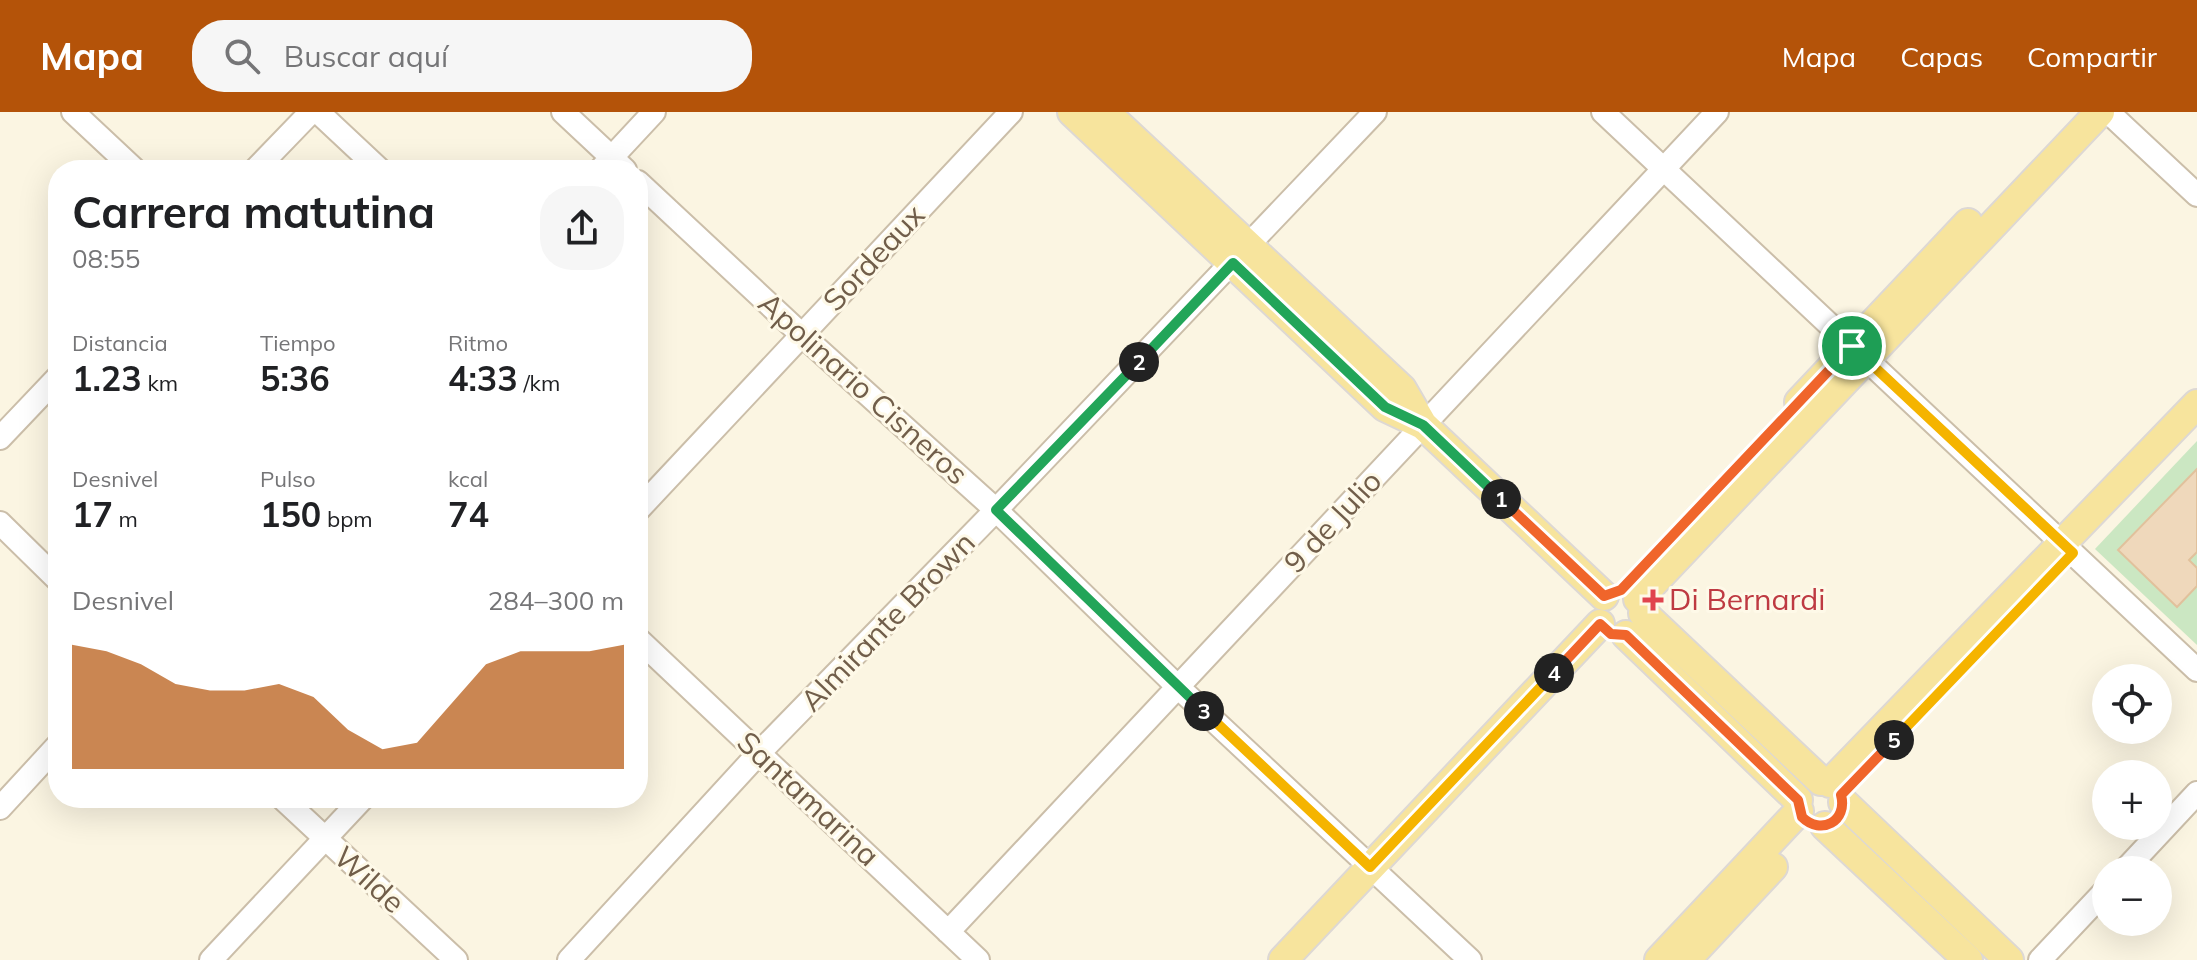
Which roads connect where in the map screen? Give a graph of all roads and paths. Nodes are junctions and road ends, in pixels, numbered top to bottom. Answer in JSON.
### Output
{"nodes":[{"id":1,"x":73,"y":112,"type":"edge"},
{"id":2,"x":311,"y":112,"type":"edge"},
{"id":3,"x":318,"y":112,"type":"edge"},
{"id":4,"x":563,"y":112,"type":"edge"},
{"id":5,"x":654,"y":112,"type":"edge"},
{"id":6,"x":1011,"y":112,"type":"edge"},
{"id":7,"x":1072,"y":112,"type":"edge"},
{"id":8,"x":1105,"y":112,"type":"edge"},
{"id":9,"x":1375,"y":112,"type":"edge"},
{"id":10,"x":1603,"y":112,"type":"edge"},
{"id":11,"x":1717,"y":112,"type":"edge"},
{"id":12,"x":2073,"y":112,"type":"edge"},
{"id":13,"x":2100,"y":112,"type":"edge"},
{"id":14,"x":2108,"y":112,"type":"edge"},
{"id":15,"x":124,"y":160,"type":"edge"},
{"id":16,"x":265,"y":160,"type":"edge"},
{"id":17,"x":369,"y":160,"type":"edge"},
{"id":18,"x":607,"y":160,"type":"edge"},
{"id":19,"x":617,"y":160,"type":"edge"},
{"id":20,"x":1664,"y":169,"type":"junction"},
{"id":21,"x":648,"y":191,"type":"edge"},
{"id":22,"x":2197,"y":195,"type":"edge"},
{"id":23,"x":1241,"y":255,"type":"junction"},
{"id":24,"x":802,"y":335,"type":"junction"},
{"id":25,"x":1859,"y":353,"type":"junction"},
{"id":26,"x":48,"y":388,"type":"edge"},
{"id":27,"x":2197,"y":404,"type":"edge"},
{"id":28,"x":2197,"y":423,"type":"edge"},
{"id":29,"x":1423,"y":425,"type":"junction"},
{"id":30,"x":0,"y":438,"type":"edge"},
{"id":31,"x":648,"y":499,"type":"edge"},
{"id":32,"x":996,"y":510,"type":"junction"},
{"id":33,"x":0,"y":523,"type":"edge"},
{"id":34,"x":2067,"y":548,"type":"junction"},
{"id":35,"x":48,"y":570,"type":"edge"},
{"id":36,"x":1620,"y":613,"type":"junction"},
{"id":37,"x":648,"y":648,"type":"edge"},
{"id":38,"x":2197,"y":670,"type":"edge"},
{"id":39,"x":1178,"y":687,"type":"junction"},
{"id":40,"x":759,"y":753,"type":"junction"},
{"id":41,"x":48,"y":756,"type":"edge"},
{"id":42,"x":1834,"y":790,"type":"junction"},
{"id":43,"x":2197,"y":793,"type":"edge"},
{"id":44,"x":0,"y":808,"type":"edge"},
{"id":45,"x":292,"y":808,"type":"edge"},
{"id":46,"x":353,"y":808,"type":"edge"},
{"id":47,"x":1808,"y":816,"type":"junction"},
{"id":48,"x":324,"y":839,"type":"junction"},
{"id":49,"x":2138,"y":856,"type":"edge"},
{"id":50,"x":1376,"y":872,"type":"junction"},
{"id":51,"x":1745,"y":883,"type":"junction"},
{"id":52,"x":2092,"y":905,"type":"edge"},
{"id":53,"x":948,"y":932,"type":"junction"},
{"id":54,"x":211,"y":960,"type":"edge"},
{"id":55,"x":456,"y":960,"type":"edge"},
{"id":56,"x":569,"y":960,"type":"edge"},
{"id":57,"x":978,"y":960,"type":"edge"},
{"id":58,"x":1283,"y":960,"type":"edge"},
{"id":59,"x":1302,"y":960,"type":"edge"},
{"id":60,"x":1470,"y":960,"type":"edge"},
{"id":61,"x":1659,"y":960,"type":"edge"},
{"id":62,"x":1686,"y":960,"type":"edge"},
{"id":63,"x":1968,"y":960,"type":"edge"},
{"id":64,"x":2009,"y":960,"type":"edge"},
{"id":65,"x":2040,"y":960,"type":"edge"}],
"edges":[{"from":1,"to":15,"type":"street"},
{"from":2,"to":16,"type":"street"},
{"from":3,"to":17,"type":"street"},
{"from":4,"to":18,"type":"street"},
{"from":5,"to":19,"type":"street"},
{"from":6,"to":24,"type":"street","name":"Sordeaux"},
{"from":7,"to":23,"type":"main road"},
{"from":8,"to":23,"type":"main road"},
{"from":9,"to":23,"type":"street","name":"Almirante Brown"},
{"from":10,"to":20,"type":"street"},
{"from":11,"to":20,"type":"street","name":"9 de Julio"},
{"from":12,"to":25,"type":"main road"},
{"from":13,"to":25,"type":"main road"},
{"from":14,"to":22,"type":"street"},
{"from":20,"to":25,"type":"street"},
{"from":20,"to":29,"type":"street","name":"9 de Julio"},
{"from":21,"to":24,"type":"street","name":"Apolinario Cisneros"},
{"from":23,"to":29,"type":"main road"},
{"from":23,"to":32,"type":"street","name":"Almirante Brown"},
{"from":24,"to":31,"type":"street","name":"Sordeaux"},
{"from":24,"to":32,"type":"street","name":"Apolinario Cisneros"},
{"from":25,"to":34,"type":"street"},
{"from":25,"to":36,"type":"main road"},
{"from":26,"to":30,"type":"street"},
{"from":27,"to":34,"type":"main road"},
{"from":28,"to":34,"type":"main road"},
{"from":29,"to":36,"type":"main road"},
{"from":29,"to":39,"type":"street","name":"9 de Julio"},
{"from":32,"to":39,"type":"street","name":"Apolinario Cisneros"},
{"from":32,"to":40,"type":"street","name":"Almirante Brown"},
{"from":33,"to":35,"type":"street"},
{"from":34,"to":38,"type":"street"},
{"from":34,"to":42,"type":"main road"},
{"from":36,"to":42,"type":"main road"},
{"from":36,"to":47,"type":"main road"},
{"from":36,"to":50,"type":"main road"},
{"from":37,"to":40,"type":"street","name":"Santamarina"},
{"from":39,"to":50,"type":"street","name":"Apolinario Cisneros"},
{"from":39,"to":53,"type":"street","name":"9 de Julio"},
{"from":40,"to":53,"type":"street","name":"Santamarina"},
{"from":40,"to":56,"type":"street","name":"Almirante Brown"},
{"from":41,"to":44,"type":"street"},
{"from":42,"to":47,"type":"main road"},
{"from":42,"to":47,"type":"main road"},
{"from":42,"to":64,"type":"main road"},
{"from":43,"to":49,"type":"street"},
{"from":45,"to":48,"type":"street","name":"Wilde"},
{"from":46,"to":48,"type":"street"},
{"from":47,"to":51,"type":"main road"},
{"from":47,"to":63,"type":"main road"},
{"from":48,"to":54,"type":"street"},
{"from":48,"to":55,"type":"street","name":"Wilde"},
{"from":50,"to":58,"type":"main road"},
{"from":50,"to":59,"type":"main road"},
{"from":50,"to":60,"type":"street","name":"Apolinario Cisneros"},
{"from":51,"to":61,"type":"main road"},
{"from":51,"to":62,"type":"main road"},
{"from":52,"to":65,"type":"street"},
{"from":53,"to":57,"type":"street","name":"Santamarina"}]}
